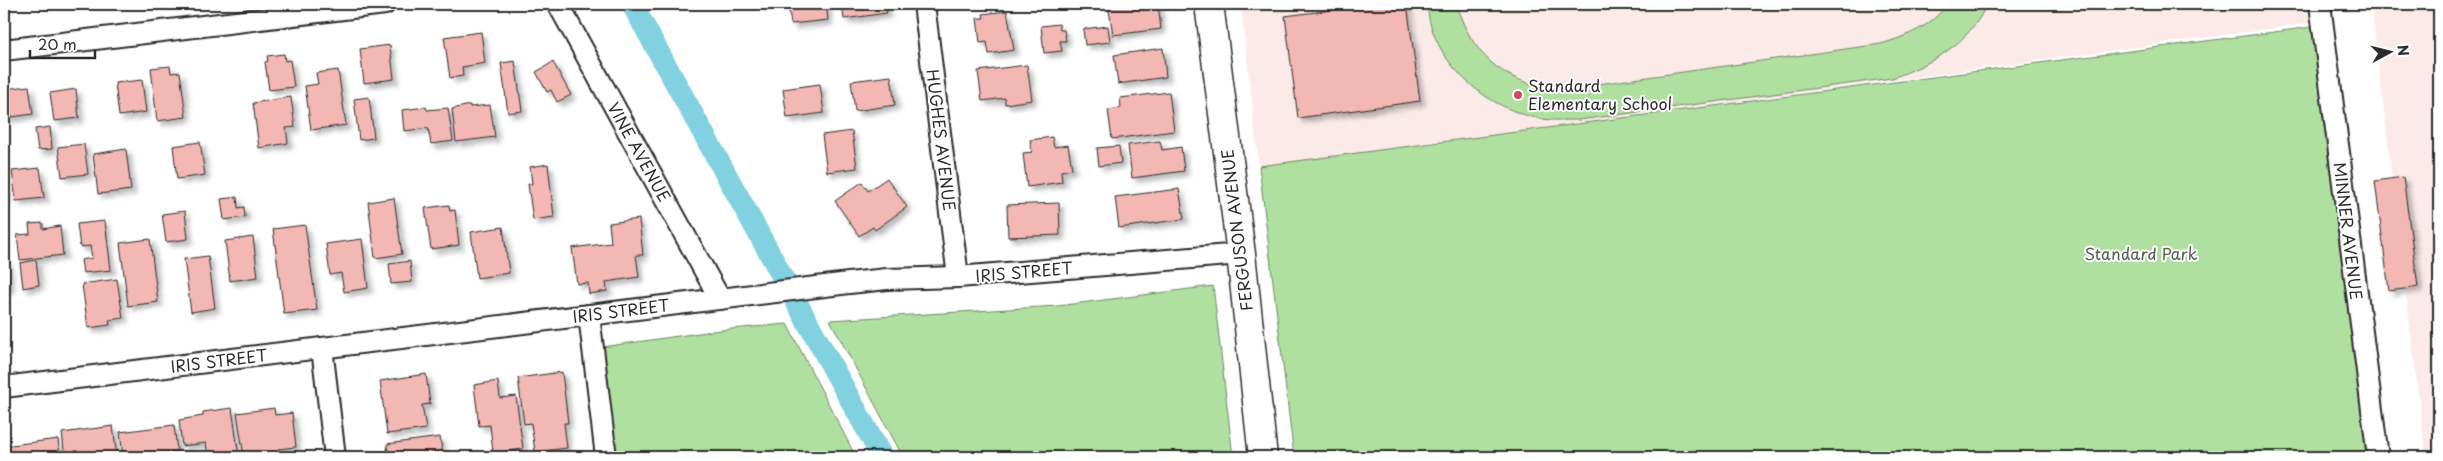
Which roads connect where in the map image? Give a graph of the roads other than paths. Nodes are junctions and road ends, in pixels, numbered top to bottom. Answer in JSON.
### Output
{"nodes":[{"id":1,"x":385,"y":4,"type":"edge"},
{"id":2,"x":558,"y":4,"type":"edge"},
{"id":3,"x":924,"y":4,"type":"edge"},
{"id":4,"x":1209,"y":4,"type":"edge"},
{"id":5,"x":2320,"y":4,"type":"edge"},
{"id":6,"x":4,"y":50,"type":"edge"},
{"id":7,"x":1241,"y":254,"type":"junction"},
{"id":8,"x":958,"y":277,"type":"junction"},
{"id":9,"x":720,"y":299,"type":"junction"},
{"id":10,"x":589,"y":316,"type":"junction"},
{"id":11,"x":322,"y":348,"type":"junction"},
{"id":12,"x":4,"y":387,"type":"edge"},
{"id":13,"x":335,"y":457,"type":"edge"},
{"id":14,"x":606,"y":457,"type":"edge"},
{"id":15,"x":1263,"y":457,"type":"edge"},
{"id":16,"x":2378,"y":457,"type":"edge"}],
"edges":[{"from":1,"to":6,"type":"street"},
{"from":2,"to":9,"type":"street","name":"VINE AVENUE"},
{"from":3,"to":8,"type":"street","name":"HUGHES AVENUE"},
{"from":4,"to":7,"type":"street","name":"FERGUSON AVENUE"},
{"from":5,"to":16,"type":"street","name":"MINNER AVENUE"},
{"from":7,"to":8,"type":"street","name":"IRIS STREET"},
{"from":7,"to":15,"type":"street","name":"FERGUSON AVENUE"},
{"from":8,"to":9,"type":"street","name":"IRIS STREET"},
{"from":9,"to":10,"type":"street","name":"IRIS STREET"},
{"from":10,"to":11,"type":"street","name":"IRIS STREET"},
{"from":10,"to":14,"type":"street"},
{"from":11,"to":12,"type":"street","name":"IRIS STREET"},
{"from":11,"to":13,"type":"street"}]}
